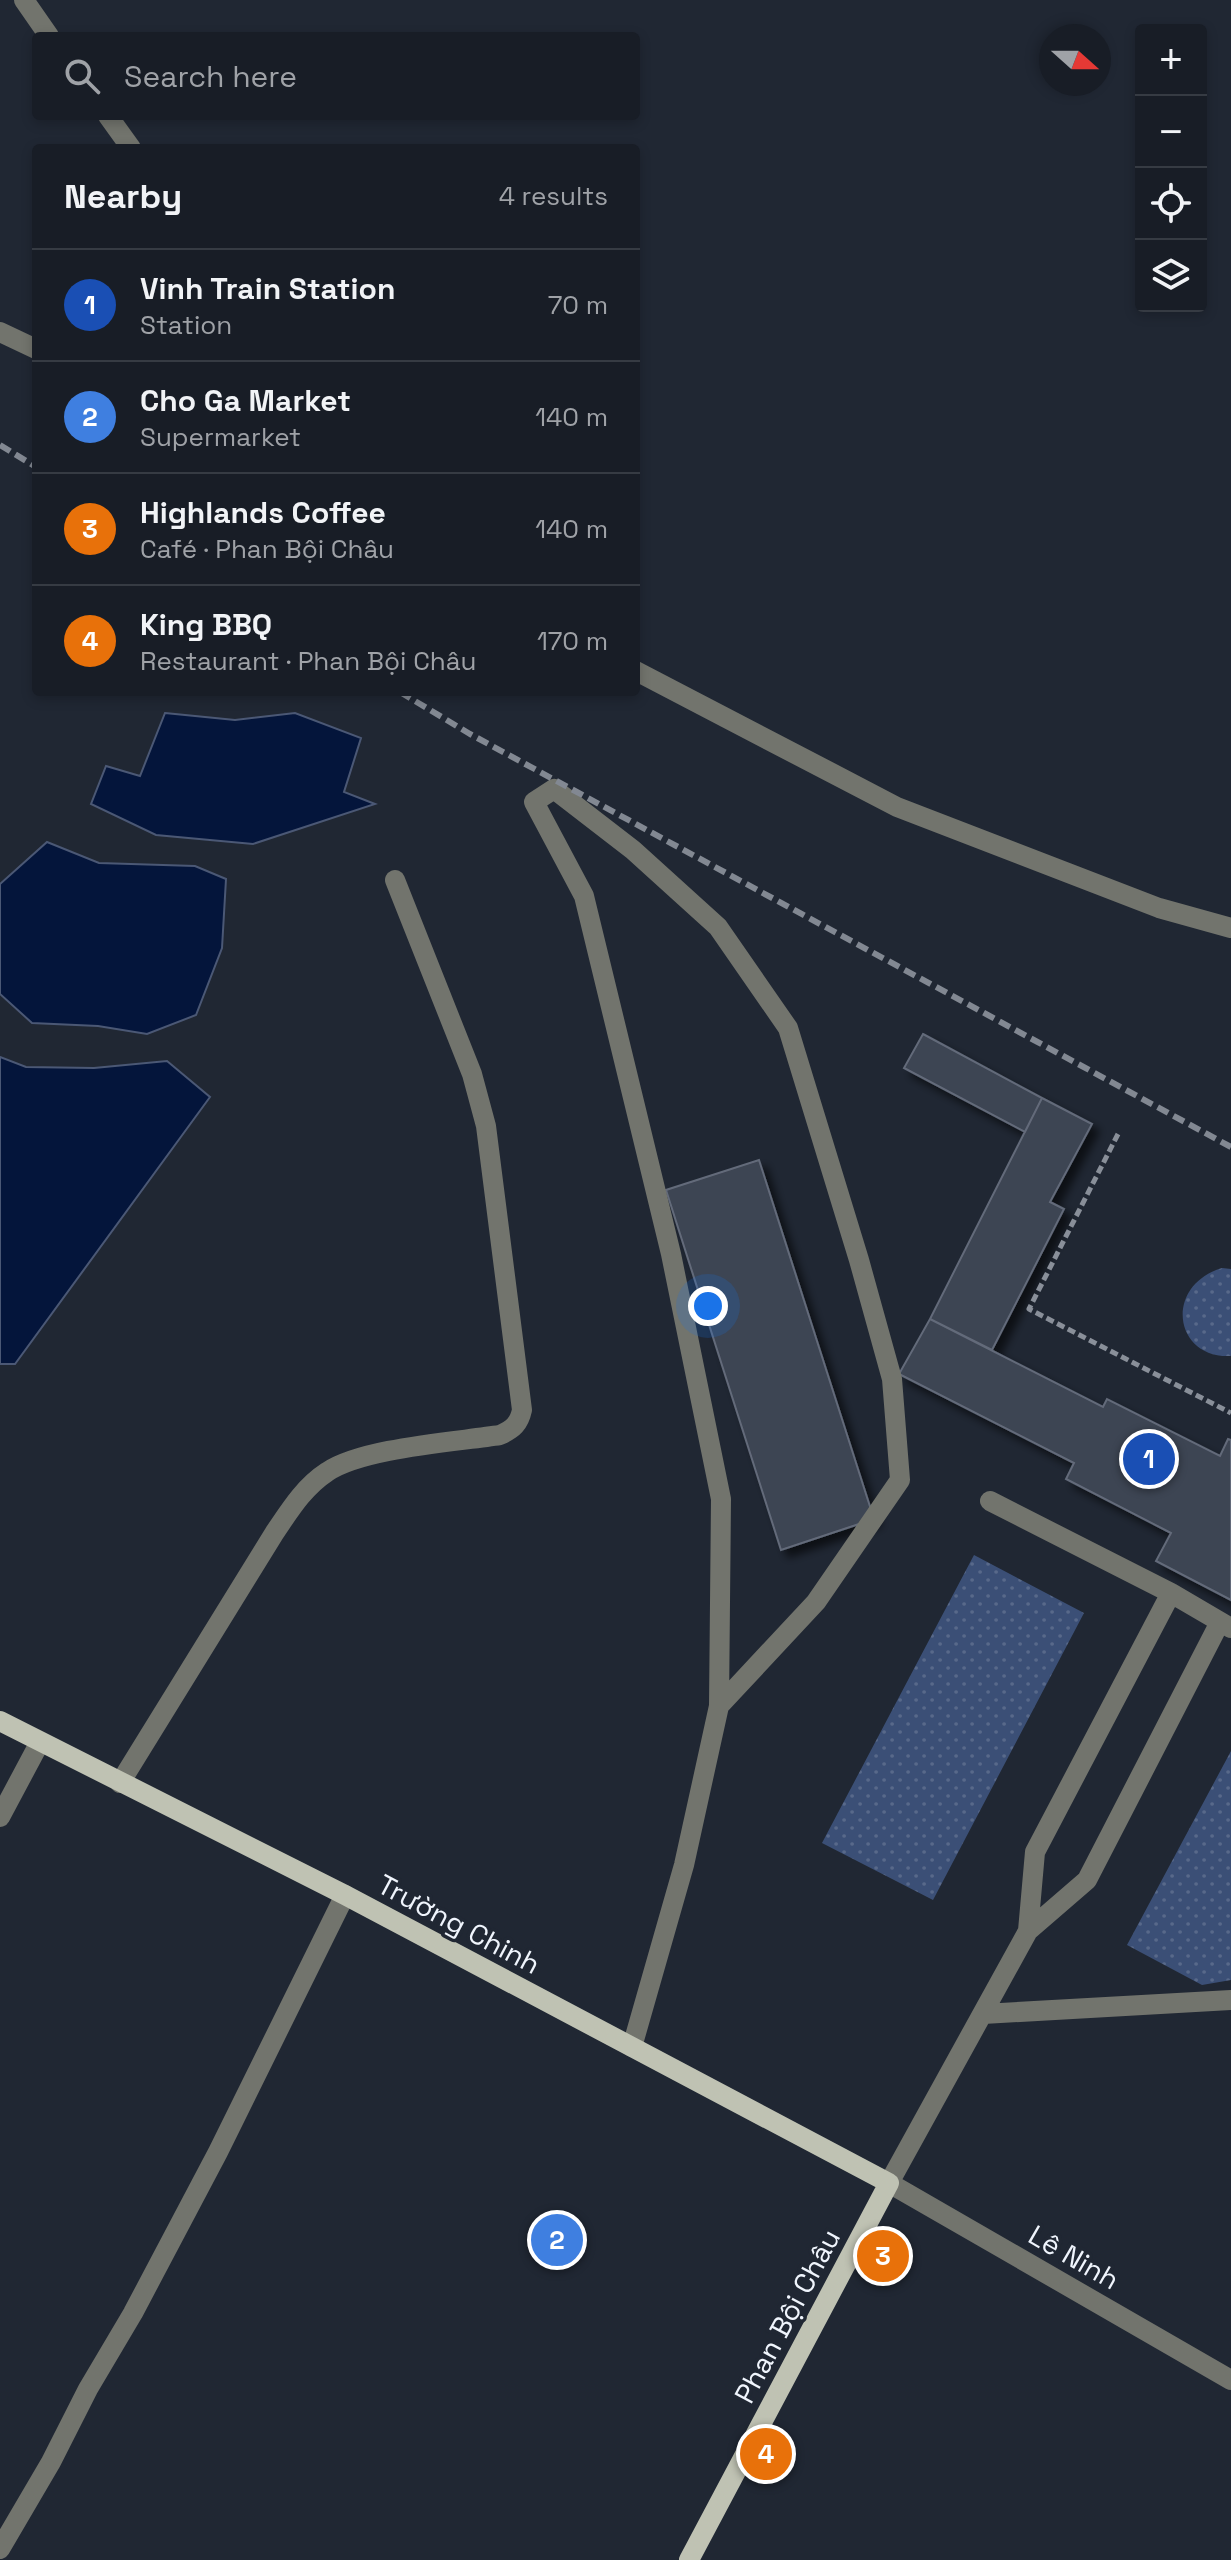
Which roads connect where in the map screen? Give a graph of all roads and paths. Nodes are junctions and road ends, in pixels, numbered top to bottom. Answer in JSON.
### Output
{"nodes":[{"id":1,"x":24,"y":0,"type":"edge"},
{"id":2,"x":46,"y":32,"type":"edge"},
{"id":3,"x":111,"y":120,"type":"edge"},
{"id":4,"x":128,"y":144,"type":"edge"},
{"id":5,"x":0,"y":332,"type":"edge"},
{"id":6,"x":32,"y":347,"type":"edge"},
{"id":7,"x":640,"y":673,"type":"edge"},
{"id":8,"x":395,"y":880,"type":"dead end"},
{"id":9,"x":1231,"y":928,"type":"edge"},
{"id":10,"x":1118,"y":1134,"type":"dead end"},
{"id":11,"x":1231,"y":1413,"type":"edge"},
{"id":12,"x":990,"y":1501,"type":"dead end"},
{"id":13,"x":1171,"y":1593,"type":"junction"},
{"id":14,"x":1226,"y":1625,"type":"edge"},
{"id":15,"x":719,"y":1706,"type":"junction"},
{"id":16,"x":0,"y":1721,"type":"edge"},
{"id":17,"x":40,"y":1742,"type":"junction"},
{"id":18,"x":120,"y":1783,"type":"junction"},
{"id":19,"x":0,"y":1817,"type":"edge"},
{"id":20,"x":345,"y":1895,"type":"junction"},
{"id":21,"x":1028,"y":1931,"type":"junction"},
{"id":22,"x":1231,"y":2000,"type":"edge"},
{"id":23,"x":983,"y":2014,"type":"junction"},
{"id":24,"x":632,"y":2047,"type":"junction"},
{"id":25,"x":889,"y":2183,"type":"junction"},
{"id":26,"x":1231,"y":2380,"type":"edge"},
{"id":27,"x":0,"y":2549,"type":"edge"},
{"id":28,"x":689,"y":2560,"type":"edge"}],
"edges":[{"from":1,"to":2,"type":"street"},
{"from":3,"to":4,"type":"street"},
{"from":5,"to":6,"type":"street"},
{"from":7,"to":9,"type":"street"},
{"from":8,"to":18,"type":"street"},
{"from":10,"to":11,"type":"path"},
{"from":12,"to":13,"type":"street"},
{"from":13,"to":14,"type":"street"},
{"from":13,"to":21,"type":"street"},
{"from":14,"to":21,"type":"street"},
{"from":15,"to":15,"type":"street"},
{"from":15,"to":24,"type":"street"},
{"from":16,"to":17,"type":"main road","name":"Trường Chinh"},
{"from":17,"to":18,"type":"main road","name":"Trường Chinh"},
{"from":17,"to":19,"type":"street"},
{"from":18,"to":20,"type":"main road","name":"Trường Chinh"},
{"from":20,"to":24,"type":"main road","name":"Trường Chinh"},
{"from":20,"to":27,"type":"street"},
{"from":21,"to":23,"type":"street"},
{"from":22,"to":23,"type":"street"},
{"from":23,"to":25,"type":"street"},
{"from":24,"to":25,"type":"main road","name":"Trường Chinh"},
{"from":25,"to":26,"type":"street","name":"Lê Ninh"},
{"from":25,"to":28,"type":"main road","name":"Phan Bội Châu"}]}
